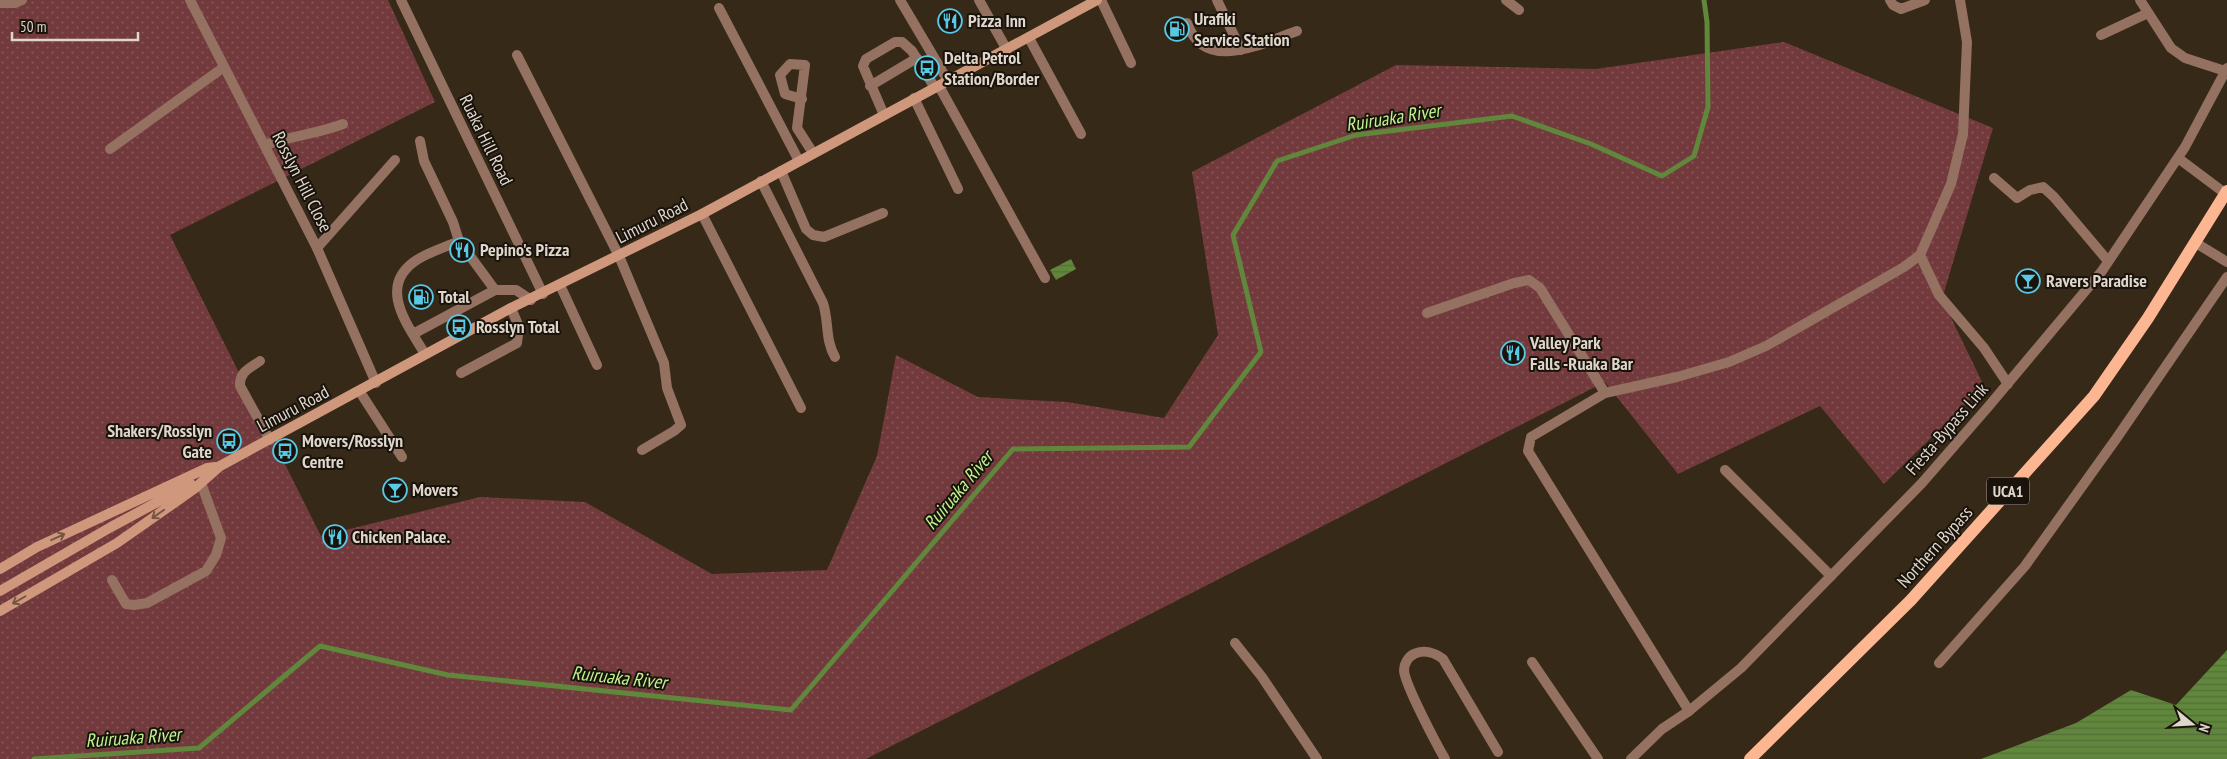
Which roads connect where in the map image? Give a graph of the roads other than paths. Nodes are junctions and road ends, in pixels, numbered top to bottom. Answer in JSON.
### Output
{"nodes":[{"id":1,"x":22,"y":0,"type":"edge"},
{"id":2,"x":190,"y":0,"type":"edge"},
{"id":3,"x":401,"y":0,"type":"edge"},
{"id":4,"x":900,"y":0,"type":"edge"},
{"id":5,"x":979,"y":0,"type":"edge"},
{"id":6,"x":1099,"y":0,"type":"edge"},
{"id":7,"x":1217,"y":0,"type":"edge"},
{"id":8,"x":1506,"y":0,"type":"edge"},
{"id":9,"x":1890,"y":0,"type":"edge"},
{"id":10,"x":1925,"y":0,"type":"edge"},
{"id":11,"x":1960,"y":0,"type":"edge"},
{"id":12,"x":2140,"y":0,"type":"edge"},
{"id":13,"x":0,"y":3,"type":"edge"},
{"id":14,"x":719,"y":8,"type":"dead end"},
{"id":15,"x":1519,"y":10,"type":"dead end"},
{"id":16,"x":2148,"y":13,"type":"junction"},
{"id":17,"x":1188,"y":23,"type":"dead end"},
{"id":18,"x":1297,"y":31,"type":"dead end"},
{"id":19,"x":2100,"y":35,"type":"dead end"},
{"id":20,"x":1029,"y":38,"type":"junction"},
{"id":21,"x":1007,"y":50,"type":"junction"},
{"id":22,"x":1240,"y":50,"type":"junction"},
{"id":23,"x":517,"y":55,"type":"dead end"},
{"id":24,"x":917,"y":58,"type":"junction"},
{"id":25,"x":1131,"y":63,"type":"dead end"},
{"id":26,"x":224,"y":67,"type":"junction"},
{"id":27,"x":2226,"y":70,"type":"edge"},
{"id":28,"x":940,"y":85,"type":"junction"},
{"id":29,"x":870,"y":86,"type":"junction"},
{"id":30,"x":914,"y":98,"type":"junction"},
{"id":31,"x":802,"y":99,"type":"dead end"},
{"id":32,"x":884,"y":115,"type":"junction"},
{"id":33,"x":343,"y":124,"type":"dead end"},
{"id":34,"x":1081,"y":134,"type":"dead end"},
{"id":35,"x":420,"y":141,"type":"dead end"},
{"id":36,"x":264,"y":145,"type":"junction"},
{"id":37,"x":110,"y":149,"type":"dead end"},
{"id":38,"x":813,"y":153,"type":"junction"},
{"id":39,"x":2178,"y":158,"type":"junction"},
{"id":40,"x":395,"y":160,"type":"dead end"},
{"id":41,"x":799,"y":161,"type":"junction"},
{"id":42,"x":780,"y":171,"type":"junction"},
{"id":43,"x":1994,"y":178,"type":"dead end"},
{"id":44,"x":761,"y":181,"type":"junction"},
{"id":45,"x":958,"y":189,"type":"dead end"},
{"id":46,"x":2226,"y":192,"type":"edge"},
{"id":47,"x":883,"y":213,"type":"dead end"},
{"id":48,"x":702,"y":214,"type":"junction"},
{"id":49,"x":459,"y":241,"type":"junction"},
{"id":50,"x":2196,"y":243,"type":"junction"},
{"id":51,"x":317,"y":248,"type":"junction"},
{"id":52,"x":1920,"y":255,"type":"junction"},
{"id":53,"x":619,"y":256,"type":"junction"},
{"id":54,"x":2108,"y":262,"type":"junction"},
{"id":55,"x":2227,"y":262,"type":"edge"},
{"id":56,"x":2227,"y":277,"type":"edge"},
{"id":57,"x":1045,"y":278,"type":"dead end"},
{"id":58,"x":560,"y":285,"type":"junction"},
{"id":59,"x":495,"y":290,"type":"junction"},
{"id":60,"x":542,"y":294,"type":"junction"},
{"id":61,"x":532,"y":300,"type":"junction"},
{"id":62,"x":511,"y":308,"type":"junction"},
{"id":63,"x":1427,"y":313,"type":"dead end"},
{"id":64,"x":413,"y":334,"type":"junction"},
{"id":65,"x":425,"y":354,"type":"junction"},
{"id":66,"x":835,"y":357,"type":"dead end"},
{"id":67,"x":260,"y":361,"type":"dead end"},
{"id":68,"x":597,"y":365,"type":"dead end"},
{"id":69,"x":461,"y":372,"type":"dead end"},
{"id":70,"x":376,"y":383,"type":"junction"},
{"id":71,"x":2008,"y":384,"type":"junction"},
{"id":72,"x":360,"y":392,"type":"junction"},
{"id":73,"x":1604,"y":394,"type":"junction"},
{"id":74,"x":802,"y":408,"type":"dead end"},
{"id":75,"x":270,"y":440,"type":"junction"},
{"id":76,"x":642,"y":450,"type":"dead end"},
{"id":77,"x":402,"y":457,"type":"dead end"},
{"id":78,"x":220,"y":466,"type":"junction"},
{"id":79,"x":1725,"y":470,"type":"dead end"},
{"id":80,"x":210,"y":474,"type":"junction"},
{"id":81,"x":201,"y":483,"type":"junction"},
{"id":82,"x":36,"y":547,"type":"junction"},
{"id":83,"x":0,"y":561,"type":"edge"},
{"id":84,"x":0,"y":569,"type":"edge"},
{"id":85,"x":1831,"y":576,"type":"junction"},
{"id":86,"x":112,"y":580,"type":"dead end"},
{"id":87,"x":0,"y":591,"type":"edge"},
{"id":88,"x":0,"y":611,"type":"edge"},
{"id":89,"x":1236,"y":642,"type":"dead end"},
{"id":90,"x":1532,"y":662,"type":"dead end"},
{"id":91,"x":1939,"y":663,"type":"dead end"},
{"id":92,"x":1689,"y":712,"type":"junction"},
{"id":93,"x":1498,"y":752,"type":"dead end"},
{"id":94,"x":1441,"y":757,"type":"edge"},
{"id":95,"x":1317,"y":759,"type":"edge"},
{"id":96,"x":1598,"y":759,"type":"edge"},
{"id":97,"x":1631,"y":759,"type":"edge"},
{"id":98,"x":1750,"y":759,"type":"edge"}],
"edges":[{"from":1,"to":13,"type":"street"},
{"from":2,"to":26,"type":"street","name":"Rosslyn Hill Close"},
{"from":3,"to":60,"type":"street","name":"Ruaka Hill Road"},
{"from":4,"to":28,"type":"street"},
{"from":5,"to":21,"type":"street"},
{"from":6,"to":20,"type":"main road","name":"Limuru Road"},
{"from":6,"to":25,"type":"street"},
{"from":7,"to":22,"type":"street"},
{"from":8,"to":15,"type":"street"},
{"from":9,"to":10,"type":"street"},
{"from":11,"to":52,"type":"street"},
{"from":12,"to":16,"type":"street"},
{"from":14,"to":41,"type":"street"},
{"from":16,"to":19,"type":"street"},
{"from":16,"to":27,"type":"street"},
{"from":17,"to":22,"type":"street"},
{"from":18,"to":22,"type":"street"},
{"from":20,"to":21,"type":"main road","name":"Limuru Road"},
{"from":20,"to":34,"type":"street"},
{"from":21,"to":28,"type":"main road","name":"Limuru Road"},
{"from":23,"to":53,"type":"street"},
{"from":24,"to":28,"type":"street"},
{"from":24,"to":29,"type":"street"},
{"from":24,"to":29,"type":"street"},
{"from":26,"to":36,"type":"street","name":"Rosslyn Hill Close"},
{"from":26,"to":37,"type":"street"},
{"from":27,"to":39,"type":"street","name":"Fiesta-Bypass Link"},
{"from":28,"to":30,"type":"main road","name":"Limuru Road"},
{"from":28,"to":57,"type":"street"},
{"from":29,"to":32,"type":"street"},
{"from":30,"to":32,"type":"main road","name":"Limuru Road"},
{"from":30,"to":45,"type":"street"},
{"from":31,"to":38,"type":"street"},
{"from":32,"to":38,"type":"main road","name":"Limuru Road"},
{"from":33,"to":36,"type":"street"},
{"from":35,"to":49,"type":"street"},
{"from":36,"to":51,"type":"street","name":"Rosslyn Hill Close"},
{"from":38,"to":41,"type":"main road","name":"Limuru Road"},
{"from":39,"to":46,"type":"street"},
{"from":39,"to":54,"type":"street","name":"Fiesta-Bypass Link"},
{"from":40,"to":51,"type":"street"},
{"from":41,"to":42,"type":"main road","name":"Limuru Road"},
{"from":42,"to":44,"type":"main road","name":"Limuru Road"},
{"from":42,"to":47,"type":"street"},
{"from":43,"to":54,"type":"street"},
{"from":44,"to":48,"type":"main road","name":"Limuru Road"},
{"from":44,"to":66,"type":"street"},
{"from":46,"to":50,"type":"main road","name":"Northern Bypass","number":"UCA1"},
{"from":48,"to":53,"type":"main road","name":"Limuru Road"},
{"from":48,"to":74,"type":"street"},
{"from":49,"to":59,"type":"street"},
{"from":49,"to":64,"type":"street"},
{"from":50,"to":55,"type":"street"},
{"from":50,"to":98,"type":"main road","name":"Northern Bypass","number":"UCA1"},
{"from":51,"to":70,"type":"street","name":"Rosslyn Hill Close"},
{"from":52,"to":71,"type":"street"},
{"from":52,"to":73,"type":"street"},
{"from":53,"to":58,"type":"main road","name":"Limuru Road"},
{"from":53,"to":76,"type":"street"},
{"from":54,"to":71,"type":"street","name":"Fiesta-Bypass Link"},
{"from":56,"to":91,"type":"street"},
{"from":58,"to":60,"type":"main road","name":"Limuru Road"},
{"from":58,"to":68,"type":"street"},
{"from":59,"to":61,"type":"street"},
{"from":59,"to":64,"type":"street"},
{"from":60,"to":61,"type":"main road","name":"Limuru Road"},
{"from":61,"to":62,"type":"main road","name":"Limuru Road"},
{"from":62,"to":65,"type":"main road","name":"Limuru Road"},
{"from":62,"to":69,"type":"street"},
{"from":63,"to":73,"type":"street"},
{"from":64,"to":65,"type":"street"},
{"from":65,"to":70,"type":"main road","name":"Limuru Road"},
{"from":67,"to":75,"type":"street"},
{"from":70,"to":72,"type":"main road","name":"Limuru Road"},
{"from":71,"to":85,"type":"street","name":"Fiesta-Bypass Link"},
{"from":72,"to":75,"type":"main road","name":"Limuru Road"},
{"from":72,"to":77,"type":"street"},
{"from":73,"to":92,"type":"street"},
{"from":75,"to":78,"type":"main road","name":"Limuru Road"},
{"from":78,"to":80,"type":"main road","name":"Limuru Road"},
{"from":82,"to":78,"type":"main road","name":"Limuru Road","one_way":true},
{"from":79,"to":85,"type":"street"},
{"from":80,"to":81,"type":"main road","name":"Limuru Road"},
{"from":80,"to":87,"type":"main road","name":"Limuru Road"},
{"from":81,"to":86,"type":"street"},
{"from":81,"to":88,"type":"main road","name":"Limuru Road","one_way":true},
{"from":82,"to":83,"type":"main road","name":"Limuru Road"},
{"from":82,"to":84,"type":"main road","name":"Limuru Road"},
{"from":85,"to":92,"type":"street","name":"Fiesta-Bypass Link"},
{"from":89,"to":95,"type":"street"},
{"from":90,"to":96,"type":"street"},
{"from":92,"to":97,"type":"street","name":"Fiesta-Bypass Link"},
{"from":93,"to":94,"type":"street"}]}
